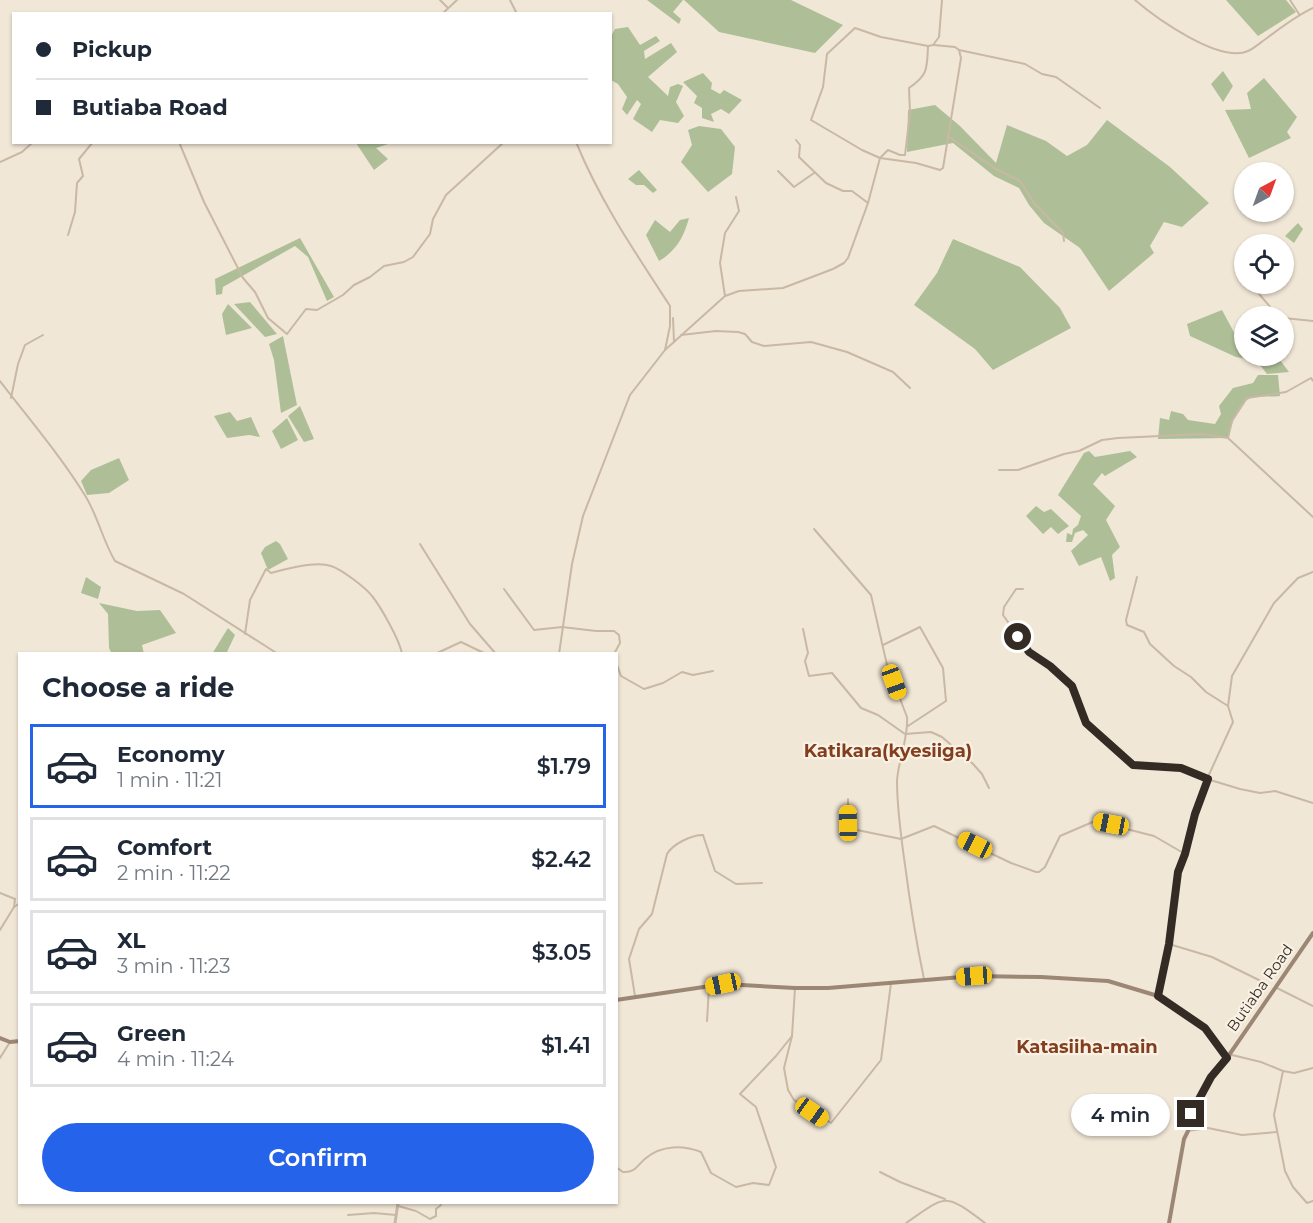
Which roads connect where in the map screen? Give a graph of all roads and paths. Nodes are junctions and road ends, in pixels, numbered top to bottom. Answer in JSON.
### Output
{"nodes":[{"id":1,"x":440,"y":0,"type":"edge"},
{"id":2,"x":457,"y":0,"type":"edge"},
{"id":3,"x":942,"y":0,"type":"edge"},
{"id":4,"x":1135,"y":0,"type":"edge"},
{"id":5,"x":1290,"y":0,"type":"edge"},
{"id":6,"x":448,"y":8,"type":"junction"},
{"id":7,"x":1313,"y":8,"type":"edge"},
{"id":8,"x":444,"y":12,"type":"edge"},
{"id":9,"x":1299,"y":14,"type":"junction"},
{"id":10,"x":933,"y":45,"type":"junction"},
{"id":11,"x":928,"y":46,"type":"junction"},
{"id":12,"x":959,"y":50,"type":"junction"},
{"id":13,"x":1100,"y":108,"type":"dead end"},
{"id":14,"x":948,"y":137,"type":"junction"},
{"id":15,"x":796,"y":140,"type":"dead end"},
{"id":16,"x":31,"y":144,"type":"edge"},
{"id":17,"x":91,"y":144,"type":"edge"},
{"id":18,"x":180,"y":144,"type":"edge"},
{"id":19,"x":502,"y":144,"type":"edge"},
{"id":20,"x":577,"y":144,"type":"edge"},
{"id":21,"x":880,"y":158,"type":"junction"},
{"id":22,"x":0,"y":162,"type":"edge"},
{"id":23,"x":778,"y":171,"type":"dead end"},
{"id":24,"x":814,"y":173,"type":"junction"},
{"id":25,"x":736,"y":197,"type":"dead end"},
{"id":26,"x":868,"y":203,"type":"junction"},
{"id":27,"x":68,"y":236,"type":"dead end"},
{"id":28,"x":1064,"y":241,"type":"dead end"},
{"id":29,"x":1260,"y":294,"type":"edge"},
{"id":30,"x":724,"y":296,"type":"junction"},
{"id":31,"x":1270,"y":306,"type":"edge"},
{"id":32,"x":671,"y":315,"type":"junction"},
{"id":33,"x":1294,"y":319,"type":"edge"},
{"id":34,"x":1313,"y":321,"type":"edge"},
{"id":35,"x":43,"y":335,"type":"dead end"},
{"id":36,"x":681,"y":335,"type":"junction"},
{"id":37,"x":674,"y":342,"type":"junction"},
{"id":38,"x":665,"y":350,"type":"junction"},
{"id":39,"x":0,"y":381,"type":"edge"},
{"id":40,"x":1313,"y":381,"type":"edge"},
{"id":41,"x":910,"y":388,"type":"dead end"},
{"id":42,"x":11,"y":398,"type":"junction"},
{"id":43,"x":1228,"y":438,"type":"junction"},
{"id":44,"x":999,"y":470,"type":"dead end"},
{"id":45,"x":1313,"y":517,"type":"edge"},
{"id":46,"x":814,"y":529,"type":"dead end"},
{"id":47,"x":420,"y":544,"type":"dead end"},
{"id":48,"x":1313,"y":572,"type":"edge"},
{"id":49,"x":1137,"y":577,"type":"dead end"},
{"id":50,"x":504,"y":589,"type":"dead end"},
{"id":51,"x":1023,"y":589,"type":"dead end"},
{"id":52,"x":562,"y":627,"type":"junction"},
{"id":53,"x":803,"y":629,"type":"dead end"},
{"id":54,"x":245,"y":634,"type":"junction"},
{"id":55,"x":883,"y":645,"type":"junction"},
{"id":56,"x":275,"y":652,"type":"edge"},
{"id":57,"x":402,"y":652,"type":"edge"},
{"id":58,"x":439,"y":652,"type":"edge"},
{"id":59,"x":482,"y":652,"type":"edge"},
{"id":60,"x":494,"y":652,"type":"edge"},
{"id":61,"x":559,"y":652,"type":"edge"},
{"id":62,"x":615,"y":652,"type":"edge"},
{"id":63,"x":618,"y":668,"type":"edge"},
{"id":64,"x":713,"y":671,"type":"dead end"},
{"id":65,"x":1228,"y":706,"type":"junction"},
{"id":66,"x":908,"y":726,"type":"junction"},
{"id":67,"x":905,"y":734,"type":"junction"},
{"id":68,"x":1208,"y":779,"type":"junction"},
{"id":69,"x":989,"y":788,"type":"dead end"},
{"id":70,"x":848,"y":799,"type":"dead end"},
{"id":71,"x":1313,"y":803,"type":"edge"},
{"id":72,"x":901,"y":839,"type":"junction"},
{"id":73,"x":1185,"y":854,"type":"junction"},
{"id":74,"x":762,"y":883,"type":"dead end"},
{"id":75,"x":0,"y":893,"type":"edge"},
{"id":76,"x":15,"y":899,"type":"junction"},
{"id":77,"x":18,"y":900,"type":"edge"},
{"id":78,"x":18,"y":903,"type":"edge"},
{"id":79,"x":14,"y":907,"type":"junction"},
{"id":80,"x":0,"y":930,"type":"edge"},
{"id":81,"x":1313,"y":933,"type":"edge"},
{"id":82,"x":1169,"y":944,"type":"junction"},
{"id":83,"x":924,"y":980,"type":"junction"},
{"id":84,"x":891,"y":983,"type":"junction"},
{"id":85,"x":1269,"y":985,"type":"dead end"},
{"id":86,"x":709,"y":987,"type":"junction"},
{"id":87,"x":1275,"y":987,"type":"junction"},
{"id":88,"x":795,"y":988,"type":"junction"},
{"id":89,"x":635,"y":996,"type":"junction"},
{"id":90,"x":1158,"y":996,"type":"junction"},
{"id":91,"x":618,"y":999,"type":"edge"},
{"id":92,"x":1313,"y":1006,"type":"edge"},
{"id":93,"x":707,"y":1021,"type":"dead end"},
{"id":94,"x":792,"y":1036,"type":"junction"},
{"id":95,"x":0,"y":1038,"type":"edge"},
{"id":96,"x":18,"y":1041,"type":"edge"},
{"id":97,"x":9,"y":1042,"type":"junction"},
{"id":98,"x":0,"y":1058,"type":"edge"},
{"id":99,"x":1227,"y":1058,"type":"junction"},
{"id":100,"x":1313,"y":1068,"type":"edge"},
{"id":101,"x":1283,"y":1071,"type":"junction"},
{"id":102,"x":1188,"y":1131,"type":"junction"},
{"id":103,"x":1277,"y":1132,"type":"junction"},
{"id":104,"x":618,"y":1170,"type":"edge"},
{"id":105,"x":880,"y":1172,"type":"dead end"},
{"id":106,"x":945,"y":1199,"type":"junction"},
{"id":107,"x":1313,"y":1201,"type":"edge"},
{"id":108,"x":398,"y":1205,"type":"edge"},
{"id":109,"x":441,"y":1205,"type":"dead end"},
{"id":110,"x":348,"y":1215,"type":"dead end"},
{"id":111,"x":396,"y":1215,"type":"junction"},
{"id":112,"x":395,"y":1223,"type":"edge"},
{"id":113,"x":906,"y":1223,"type":"edge"},
{"id":114,"x":985,"y":1223,"type":"edge"},
{"id":115,"x":1168,"y":1223,"type":"edge"}],
"edges":[{"from":1,"to":6,"type":"street"},
{"from":2,"to":6,"type":"street"},
{"from":3,"to":10,"type":"street"},
{"from":4,"to":9,"type":"street"},
{"from":5,"to":9,"type":"street"},
{"from":6,"to":8,"type":"street"},
{"from":7,"to":9,"type":"street"},
{"from":10,"to":11,"type":"street"},
{"from":10,"to":12,"type":"street"},
{"from":11,"to":21,"type":"street"},
{"from":11,"to":21,"type":"street"},
{"from":12,"to":13,"type":"street"},
{"from":12,"to":14,"type":"street"},
{"from":14,"to":21,"type":"street"},
{"from":14,"to":28,"type":"street"},
{"from":15,"to":24,"type":"street"},
{"from":16,"to":22,"type":"street"},
{"from":17,"to":27,"type":"street"},
{"from":18,"to":19,"type":"street"},
{"from":20,"to":32,"type":"street"},
{"from":21,"to":26,"type":"street"},
{"from":23,"to":24,"type":"street"},
{"from":24,"to":26,"type":"street"},
{"from":25,"to":30,"type":"street"},
{"from":26,"to":30,"type":"street"},
{"from":29,"to":31,"type":"street"},
{"from":30,"to":36,"type":"street"},
{"from":32,"to":37,"type":"street"},
{"from":32,"to":38,"type":"street"},
{"from":33,"to":34,"type":"street"},
{"from":35,"to":42,"type":"street"},
{"from":36,"to":37,"type":"street"},
{"from":36,"to":41,"type":"street"},
{"from":37,"to":38,"type":"street"},
{"from":38,"to":52,"type":"street"},
{"from":39,"to":42,"type":"street"},
{"from":40,"to":43,"type":"street"},
{"from":42,"to":54,"type":"street"},
{"from":43,"to":44,"type":"street"},
{"from":43,"to":45,"type":"street"},
{"from":46,"to":55,"type":"street"},
{"from":47,"to":60,"type":"street"},
{"from":48,"to":65,"type":"street"},
{"from":49,"to":65,"type":"street"},
{"from":50,"to":52,"type":"street"},
{"from":51,"to":68,"type":"street"},
{"from":52,"to":61,"type":"street"},
{"from":52,"to":62,"type":"street"},
{"from":53,"to":67,"type":"street"},
{"from":54,"to":56,"type":"street"},
{"from":54,"to":57,"type":"street"},
{"from":55,"to":66,"type":"street"},
{"from":55,"to":66,"type":"street"},
{"from":58,"to":59,"type":"street"},
{"from":63,"to":64,"type":"street"},
{"from":65,"to":68,"type":"street"},
{"from":66,"to":67,"type":"street"},
{"from":67,"to":69,"type":"street"},
{"from":67,"to":72,"type":"street"},
{"from":68,"to":71,"type":"street"},
{"from":68,"to":73,"type":"street"},
{"from":70,"to":72,"type":"street"},
{"from":72,"to":73,"type":"street"},
{"from":72,"to":83,"type":"street"},
{"from":73,"to":82,"type":"street"},
{"from":74,"to":89,"type":"street"},
{"from":75,"to":76,"type":"street"},
{"from":76,"to":77,"type":"street"},
{"from":76,"to":79,"type":"street"},
{"from":78,"to":79,"type":"street"},
{"from":79,"to":80,"type":"street"},
{"from":81,"to":87,"type":"main road","name":"Butiaba Road"},
{"from":82,"to":85,"type":"street"},
{"from":82,"to":90,"type":"street"},
{"from":83,"to":84,"type":"main road"},
{"from":83,"to":90,"type":"main road"},
{"from":84,"to":88,"type":"main road"},
{"from":84,"to":94,"type":"street"},
{"from":86,"to":88,"type":"main road"},
{"from":86,"to":89,"type":"main road"},
{"from":86,"to":93,"type":"street"},
{"from":87,"to":92,"type":"street"},
{"from":87,"to":99,"type":"main road","name":"Butiaba Road"},
{"from":88,"to":94,"type":"street"},
{"from":89,"to":91,"type":"main road"},
{"from":90,"to":99,"type":"main road"},
{"from":94,"to":104,"type":"street"},
{"from":95,"to":97,"type":"main road"},
{"from":96,"to":97,"type":"main road"},
{"from":97,"to":98,"type":"street"},
{"from":99,"to":101,"type":"street"},
{"from":99,"to":102,"type":"main road","name":"Butiaba Road"},
{"from":100,"to":101,"type":"street"},
{"from":101,"to":103,"type":"street"},
{"from":102,"to":103,"type":"street"},
{"from":102,"to":115,"type":"main road","name":"Butiaba Road"},
{"from":103,"to":107,"type":"street"},
{"from":105,"to":106,"type":"street"},
{"from":106,"to":113,"type":"street"},
{"from":106,"to":114,"type":"street"},
{"from":108,"to":109,"type":"street"},
{"from":108,"to":111,"type":"street"},
{"from":110,"to":111,"type":"street"},
{"from":111,"to":112,"type":"street"}]}
